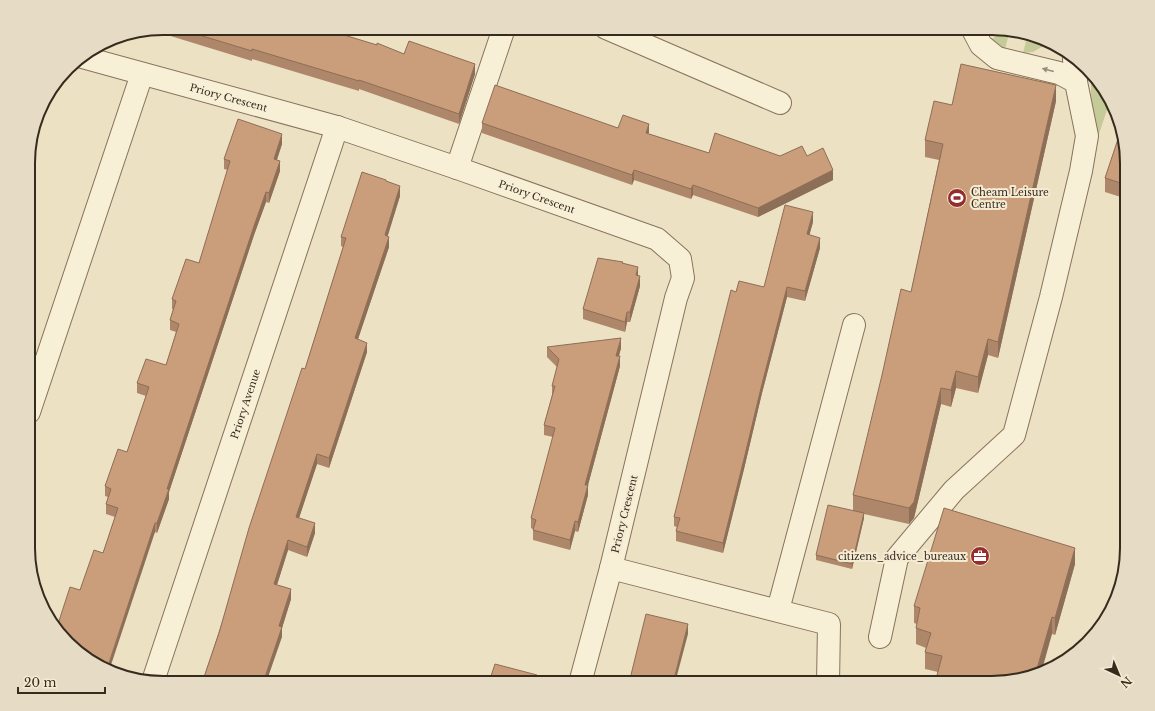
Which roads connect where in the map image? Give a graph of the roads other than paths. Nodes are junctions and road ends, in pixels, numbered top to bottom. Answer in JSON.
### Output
{"nodes":[{"id":1,"x":502,"y":35,"type":"edge"},
{"id":2,"x":622,"y":35,"type":"edge"},
{"id":3,"x":976,"y":35,"type":"edge"},
{"id":4,"x":89,"y":59,"type":"edge"},
{"id":5,"x":1075,"y":66,"type":"edge"},
{"id":6,"x":142,"y":74,"type":"junction"},
{"id":7,"x":1076,"y":82,"type":"junction"},
{"id":8,"x":780,"y":103,"type":"dead end"},
{"id":9,"x":337,"y":128,"type":"junction"},
{"id":10,"x":457,"y":168,"type":"junction"},
{"id":11,"x":854,"y":325,"type":"dead end"},
{"id":12,"x":35,"y":394,"type":"edge"},
{"id":13,"x":611,"y":568,"type":"junction"},
{"id":14,"x":778,"y":610,"type":"junction"},
{"id":15,"x":880,"y":638,"type":"dead end"},
{"id":16,"x":155,"y":676,"type":"edge"},
{"id":17,"x":582,"y":676,"type":"edge"},
{"id":18,"x":828,"y":676,"type":"edge"}],
"edges":[{"from":1,"to":10,"type":"street"},
{"from":2,"to":8,"type":"street"},
{"from":7,"to":3,"type":"street","one_way":true},
{"from":4,"to":6,"type":"street","name":"Priory Crescent"},
{"from":5,"to":7,"type":"street"},
{"from":6,"to":9,"type":"street","name":"Priory Crescent"},
{"from":6,"to":12,"type":"street"},
{"from":7,"to":15,"type":"street"},
{"from":9,"to":10,"type":"street","name":"Priory Crescent"},
{"from":9,"to":16,"type":"street","name":"Priory Avenue"},
{"from":10,"to":13,"type":"street","name":"Priory Crescent"},
{"from":11,"to":14,"type":"street"},
{"from":13,"to":14,"type":"street"},
{"from":13,"to":17,"type":"street","name":"Priory Crescent"},
{"from":14,"to":18,"type":"street"}]}
